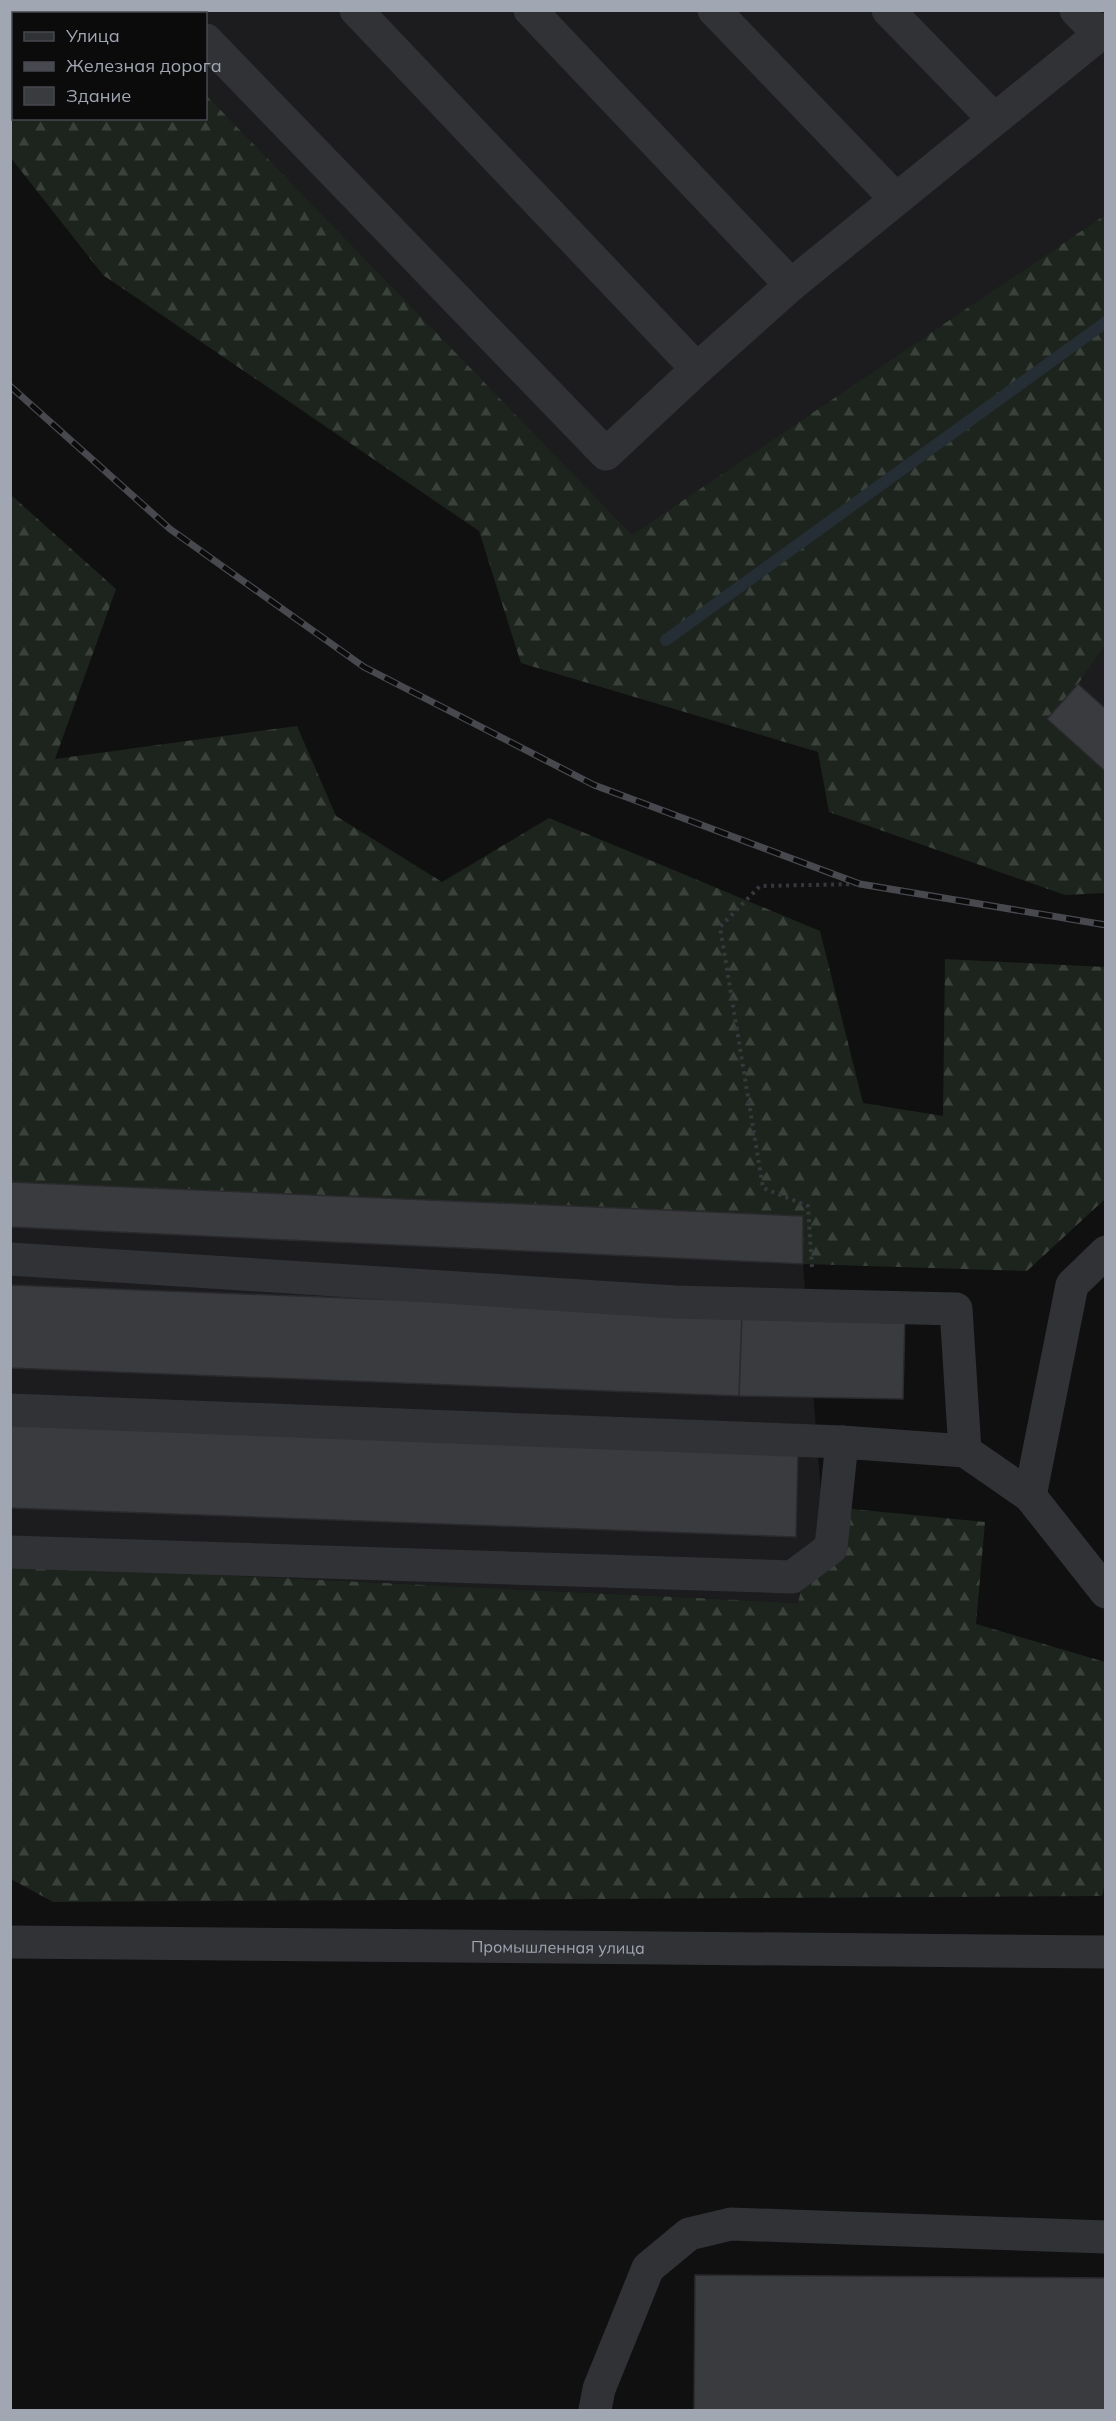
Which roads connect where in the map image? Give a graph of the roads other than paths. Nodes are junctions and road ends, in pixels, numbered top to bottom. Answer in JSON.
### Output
{"nodes":[{"id":1,"x":356,"y":10,"type":"edge"},
{"id":2,"x":530,"y":10,"type":"edge"},
{"id":3,"x":714,"y":10,"type":"edge"},
{"id":4,"x":888,"y":10,"type":"edge"},
{"id":5,"x":1076,"y":10,"type":"edge"},
{"id":6,"x":1102,"y":32,"type":"edge"},
{"id":7,"x":207,"y":41,"type":"edge"},
{"id":8,"x":994,"y":119,"type":"junction"},
{"id":9,"x":896,"y":199,"type":"junction"},
{"id":10,"x":791,"y":285,"type":"junction"},
{"id":11,"x":697,"y":369,"type":"junction"},
{"id":12,"x":1106,"y":1252,"type":"edge"},
{"id":13,"x":10,"y":1259,"type":"edge"},
{"id":14,"x":10,"y":1410,"type":"edge"},
{"id":15,"x":842,"y":1442,"type":"junction"},
{"id":16,"x":965,"y":1451,"type":"junction"},
{"id":17,"x":1030,"y":1496,"type":"junction"},
{"id":18,"x":10,"y":1552,"type":"edge"},
{"id":19,"x":1106,"y":1592,"type":"edge"},
{"id":20,"x":10,"y":1942,"type":"edge"},
{"id":21,"x":1106,"y":1952,"type":"edge"},
{"id":22,"x":1106,"y":2237,"type":"edge"},
{"id":23,"x":595,"y":2410,"type":"edge"}],
"edges":[{"from":1,"to":11,"type":"street"},
{"from":2,"to":10,"type":"street"},
{"from":3,"to":9,"type":"street"},
{"from":4,"to":8,"type":"street"},
{"from":5,"to":6,"type":"street"},
{"from":6,"to":8,"type":"street"},
{"from":7,"to":11,"type":"street"},
{"from":8,"to":9,"type":"street"},
{"from":9,"to":10,"type":"street"},
{"from":10,"to":11,"type":"street"},
{"from":12,"to":17,"type":"street"},
{"from":13,"to":16,"type":"street"},
{"from":14,"to":15,"type":"street"},
{"from":15,"to":16,"type":"street"},
{"from":15,"to":18,"type":"street"},
{"from":16,"to":17,"type":"street"},
{"from":17,"to":19,"type":"street"},
{"from":20,"to":21,"type":"street","name":"Промышленная улица"},
{"from":22,"to":23,"type":"street"}]}
